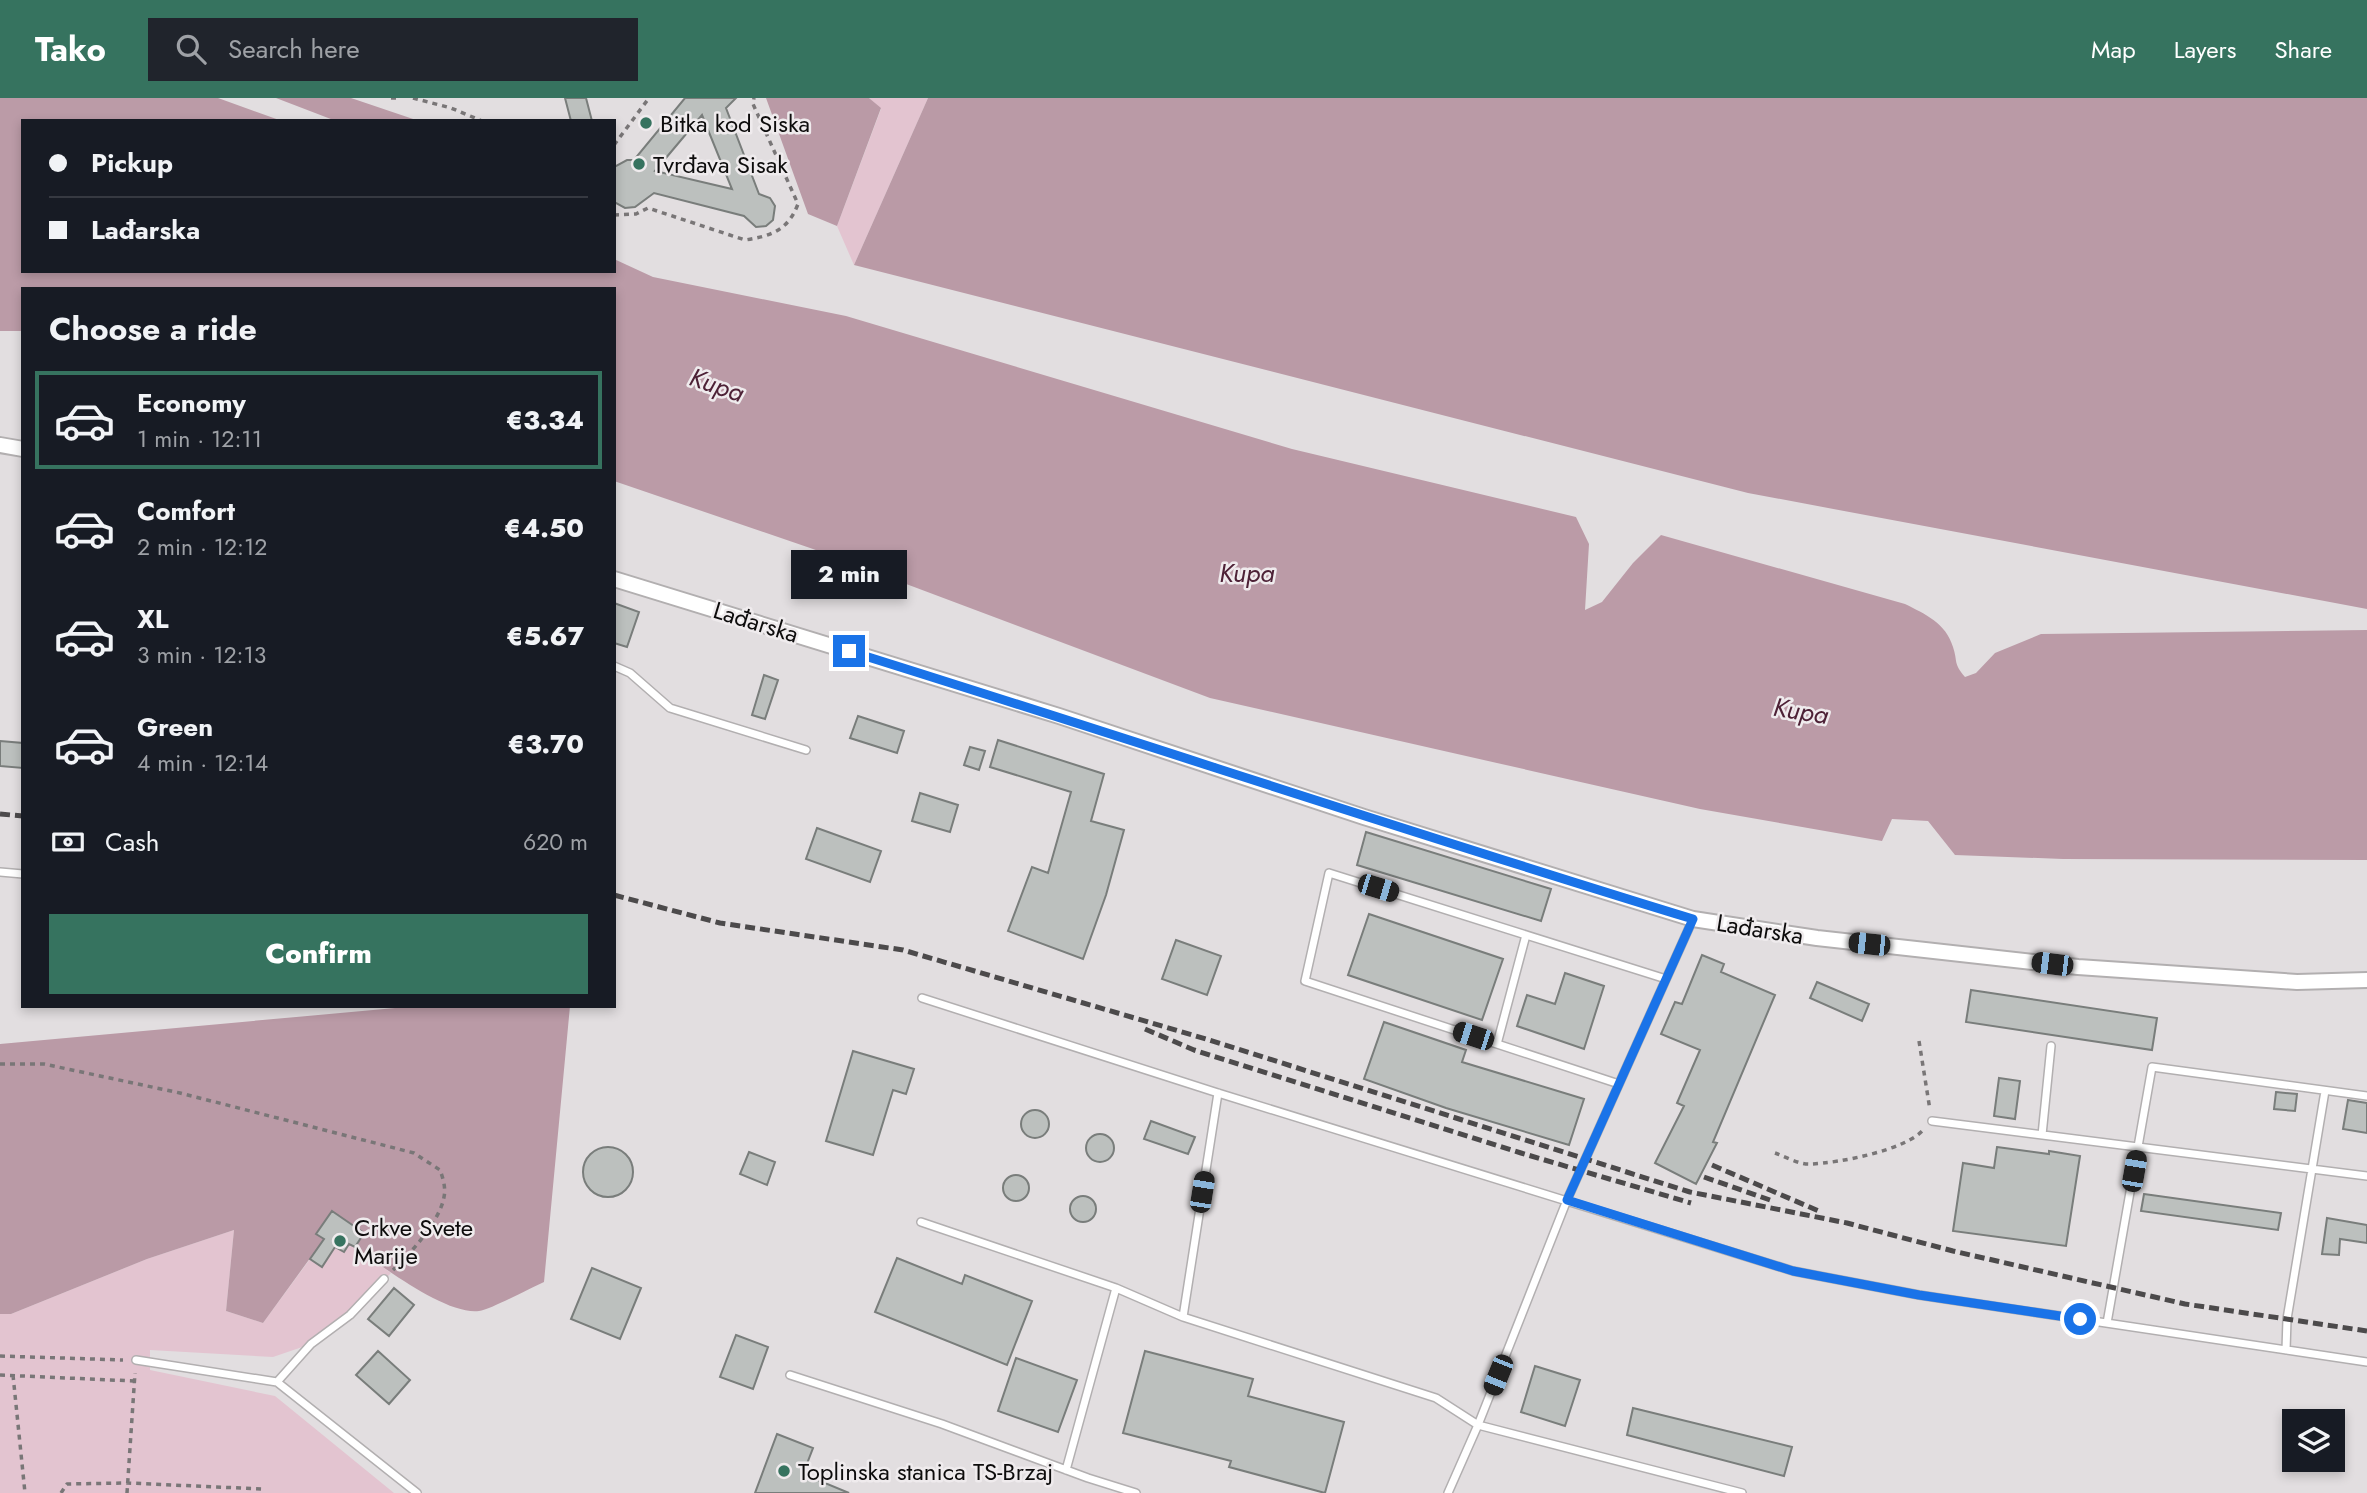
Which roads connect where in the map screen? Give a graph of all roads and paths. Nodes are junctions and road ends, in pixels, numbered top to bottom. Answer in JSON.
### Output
{"nodes":[{"id":1,"x":414,"y":98,"type":"edge"},
{"id":2,"x":649,"y":98,"type":"edge"},
{"id":3,"x":754,"y":98,"type":"edge"},
{"id":4,"x":477,"y":119,"type":"edge"},
{"id":5,"x":616,"y":142,"type":"edge"},
{"id":6,"x":616,"y":215,"type":"edge"},
{"id":7,"x":0,"y":445,"type":"edge"},
{"id":8,"x":21,"y":449,"type":"edge"},
{"id":9,"x":616,"y":580,"type":"edge"},
{"id":10,"x":616,"y":667,"type":"edge"},
{"id":11,"x":806,"y":750,"type":"dead end"},
{"id":12,"x":0,"y":872,"type":"edge"},
{"id":13,"x":21,"y":874,"type":"edge"},
{"id":14,"x":1693,"y":919,"type":"junction"},
{"id":15,"x":1526,"y":935,"type":"junction"},
{"id":16,"x":1666,"y":979,"type":"junction"},
{"id":17,"x":2367,"y":980,"type":"edge"},
{"id":18,"x":922,"y":998,"type":"dead end"},
{"id":19,"x":1919,"y":1041,"type":"dead end"},
{"id":20,"x":1497,"y":1044,"type":"junction"},
{"id":21,"x":2051,"y":1046,"type":"dead end"},
{"id":22,"x":0,"y":1064,"type":"edge"},
{"id":23,"x":1619,"y":1084,"type":"junction"},
{"id":24,"x":2325,"y":1091,"type":"junction"},
{"id":25,"x":1218,"y":1093,"type":"junction"},
{"id":26,"x":2367,"y":1096,"type":"edge"},
{"id":27,"x":1932,"y":1121,"type":"junction"},
{"id":28,"x":2042,"y":1135,"type":"junction"},
{"id":29,"x":2138,"y":1148,"type":"junction"},
{"id":30,"x":1775,"y":1153,"type":"dead end"},
{"id":31,"x":2311,"y":1167,"type":"junction"},
{"id":32,"x":2367,"y":1175,"type":"edge"},
{"id":33,"x":1567,"y":1200,"type":"junction"},
{"id":34,"x":921,"y":1222,"type":"dead end"},
{"id":35,"x":384,"y":1279,"type":"joint"},
{"id":36,"x":1116,"y":1289,"type":"junction"},
{"id":37,"x":1183,"y":1317,"type":"junction"},
{"id":38,"x":2107,"y":1323,"type":"junction"},
{"id":39,"x":2286,"y":1350,"type":"junction"},
{"id":40,"x":0,"y":1356,"type":"edge"},
{"id":41,"x":136,"y":1360,"type":"junction"},
{"id":42,"x":2367,"y":1362,"type":"edge"},
{"id":43,"x":0,"y":1375,"type":"edge"},
{"id":44,"x":13,"y":1375,"type":"junction"},
{"id":45,"x":790,"y":1375,"type":"dead end"},
{"id":46,"x":134,"y":1381,"type":"junction"},
{"id":47,"x":277,"y":1382,"type":"junction"},
{"id":48,"x":1478,"y":1425,"type":"junction"},
{"id":49,"x":1066,"y":1470,"type":"junction"},
{"id":50,"x":128,"y":1483,"type":"junction"},
{"id":51,"x":262,"y":1489,"type":"dead end"},
{"id":52,"x":25,"y":1493,"type":"edge"},
{"id":53,"x":61,"y":1493,"type":"edge"},
{"id":54,"x":127,"y":1493,"type":"edge"},
{"id":55,"x":416,"y":1493,"type":"edge"},
{"id":56,"x":1136,"y":1493,"type":"edge"},
{"id":57,"x":1448,"y":1493,"type":"edge"},
{"id":58,"x":1742,"y":1493,"type":"edge"}],
"edges":[{"from":1,"to":4,"type":"path"},
{"from":2,"to":5,"type":"path"},
{"from":3,"to":6,"type":"path"},
{"from":7,"to":8,"type":"street"},
{"from":9,"to":14,"type":"street","name":"Lađarska"},
{"from":10,"to":11,"type":"lane"},
{"from":12,"to":13,"type":"lane"},
{"from":14,"to":16,"type":"lane"},
{"from":14,"to":17,"type":"street","name":"Lađarska"},
{"from":15,"to":16,"type":"lane"},
{"from":15,"to":20,"type":"lane"},
{"from":15,"to":20,"type":"lane"},
{"from":16,"to":23,"type":"lane"},
{"from":18,"to":25,"type":"lane"},
{"from":19,"to":27,"type":"path"},
{"from":20,"to":23,"type":"lane"},
{"from":21,"to":28,"type":"lane"},
{"from":22,"to":35,"type":"path"},
{"from":23,"to":33,"type":"lane"},
{"from":24,"to":26,"type":"lane"},
{"from":24,"to":29,"type":"lane"},
{"from":24,"to":31,"type":"lane"},
{"from":25,"to":33,"type":"lane"},
{"from":25,"to":37,"type":"lane"},
{"from":27,"to":28,"type":"lane"},
{"from":27,"to":30,"type":"path"},
{"from":28,"to":29,"type":"lane"},
{"from":29,"to":31,"type":"lane"},
{"from":29,"to":38,"type":"lane"},
{"from":31,"to":32,"type":"lane"},
{"from":31,"to":39,"type":"lane"},
{"from":33,"to":38,"type":"lane"},
{"from":33,"to":48,"type":"lane"},
{"from":34,"to":36,"type":"lane"},
{"from":35,"to":47,"type":"lane"},
{"from":36,"to":37,"type":"lane"},
{"from":36,"to":49,"type":"lane"},
{"from":37,"to":48,"type":"lane"},
{"from":38,"to":39,"type":"lane"},
{"from":39,"to":42,"type":"lane"},
{"from":40,"to":41,"type":"path"},
{"from":41,"to":46,"type":"path"},
{"from":41,"to":47,"type":"lane"},
{"from":43,"to":44,"type":"path"},
{"from":44,"to":46,"type":"path"},
{"from":44,"to":52,"type":"path"},
{"from":45,"to":49,"type":"lane"},
{"from":46,"to":50,"type":"path"},
{"from":47,"to":55,"type":"lane"},
{"from":48,"to":57,"type":"lane"},
{"from":48,"to":58,"type":"lane"},
{"from":49,"to":56,"type":"lane"},
{"from":50,"to":51,"type":"path"},
{"from":50,"to":53,"type":"path"},
{"from":50,"to":54,"type":"path"}]}
